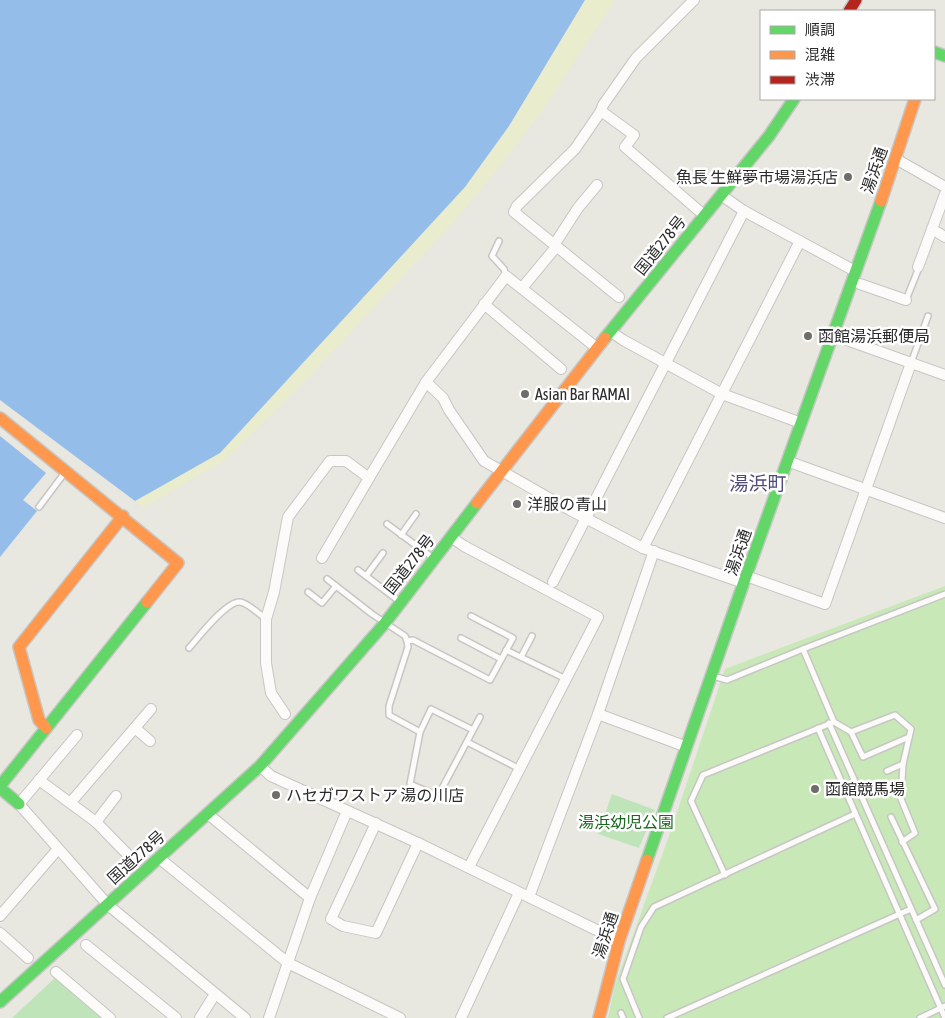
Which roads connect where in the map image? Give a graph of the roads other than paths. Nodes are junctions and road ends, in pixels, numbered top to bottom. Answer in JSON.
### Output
{"nodes":[{"id":1,"x":694,"y":0,"type":"edge"},
{"id":2,"x":793,"y":100,"type":"edge"},
{"id":3,"x":915,"y":100,"type":"edge"},
{"id":4,"x":601,"y":111,"type":"junction"},
{"id":5,"x":896,"y":159,"type":"junction"},
{"id":6,"x":597,"y":185,"type":"dead end"},
{"id":7,"x":945,"y":187,"type":"edge"},
{"id":8,"x":945,"y":194,"type":"edge"},
{"id":9,"x":721,"y":195,"type":"junction"},
{"id":10,"x":744,"y":211,"type":"junction"},
{"id":11,"x":705,"y":216,"type":"junction"},
{"id":12,"x":932,"y":230,"type":"junction"},
{"id":13,"x":945,"y":237,"type":"edge"},
{"id":14,"x":499,"y":241,"type":"dead end"},
{"id":15,"x":800,"y":241,"type":"junction"},
{"id":16,"x":555,"y":246,"type":"junction"},
{"id":17,"x":918,"y":267,"type":"joint"},
{"id":18,"x":856,"y":271,"type":"junction"},
{"id":19,"x":506,"y":276,"type":"junction"},
{"id":20,"x":860,"y":284,"type":"dead end"},
{"id":21,"x":522,"y":288,"type":"junction"},
{"id":22,"x":619,"y":297,"type":"dead end"},
{"id":23,"x":906,"y":300,"type":"joint"},
{"id":24,"x":484,"y":304,"type":"junction"},
{"id":25,"x":928,"y":316,"type":"dead end"},
{"id":26,"x":610,"y":330,"type":"junction"},
{"id":27,"x":833,"y":335,"type":"junction"},
{"id":28,"x":597,"y":348,"type":"junction"},
{"id":29,"x":912,"y":363,"type":"junction"},
{"id":30,"x":665,"y":364,"type":"junction"},
{"id":31,"x":561,"y":369,"type":"dead end"},
{"id":32,"x":945,"y":375,"type":"edge"},
{"id":33,"x":426,"y":382,"type":"junction"},
{"id":34,"x":722,"y":394,"type":"junction"},
{"id":35,"x":0,"y":418,"type":"edge"},
{"id":36,"x":801,"y":423,"type":"junction"},
{"id":37,"x":787,"y":461,"type":"junction"},
{"id":38,"x":66,"y":471,"type":"junction"},
{"id":39,"x":502,"y":472,"type":"junction"},
{"id":40,"x":369,"y":478,"type":"junction"},
{"id":41,"x":866,"y":490,"type":"junction"},
{"id":42,"x":38,"y":507,"type":"dead end"},
{"id":43,"x":416,"y":514,"type":"dead end"},
{"id":44,"x":944,"y":515,"type":"edge"},
{"id":45,"x":123,"y":516,"type":"junction"},
{"id":46,"x":586,"y":518,"type":"junction"},
{"id":47,"x":387,"y":524,"type":"dead end"},
{"id":48,"x":401,"y":535,"type":"junction"},
{"id":49,"x":451,"y":537,"type":"junction"},
{"id":50,"x":643,"y":548,"type":"junction"},
{"id":51,"x":654,"y":551,"type":"junction"},
{"id":52,"x":382,"y":553,"type":"dead end"},
{"id":53,"x":322,"y":558,"type":"dead end"},
{"id":54,"x":434,"y":558,"type":"junction"},
{"id":55,"x":358,"y":570,"type":"dead end"},
{"id":56,"x":366,"y":576,"type":"junction"},
{"id":57,"x":327,"y":579,"type":"dead end"},
{"id":58,"x":745,"y":580,"type":"junction"},
{"id":59,"x":553,"y":582,"type":"dead end"},
{"id":60,"x":336,"y":586,"type":"junction"},
{"id":61,"x":308,"y":592,"type":"dead end"},
{"id":62,"x":945,"y":594,"type":"edge"},
{"id":63,"x":400,"y":602,"type":"junction"},
{"id":64,"x":470,"y":616,"type":"dead end"},
{"id":65,"x":266,"y":619,"type":"junction"},
{"id":66,"x":385,"y":623,"type":"junction"},
{"id":67,"x":532,"y":636,"type":"dead end"},
{"id":68,"x":461,"y":638,"type":"dead end"},
{"id":69,"x":407,"y":641,"type":"junction"},
{"id":70,"x":189,"y":648,"type":"dead end"},
{"id":71,"x":803,"y":649,"type":"junction"},
{"id":72,"x":506,"y":650,"type":"junction"},
{"id":73,"x":521,"y":657,"type":"junction"},
{"id":74,"x":501,"y":659,"type":"junction"},
{"id":75,"x":712,"y":675,"type":"junction"},
{"id":76,"x":566,"y":679,"type":"junction"},
{"id":77,"x":151,"y":709,"type":"dead end"},
{"id":78,"x":285,"y":714,"type":"dead end"},
{"id":79,"x":598,"y":714,"type":"junction"},
{"id":80,"x":480,"y":718,"type":"dead end"},
{"id":81,"x":832,"y":722,"type":"junction"},
{"id":82,"x":46,"y":728,"type":"junction"},
{"id":83,"x":135,"y":728,"type":"junction"},
{"id":84,"x":818,"y":728,"type":"junction"},
{"id":85,"x":473,"y":730,"type":"junction"},
{"id":86,"x":420,"y":732,"type":"junction"},
{"id":87,"x":851,"y":732,"type":"junction"},
{"id":88,"x":77,"y":735,"type":"dead end"},
{"id":89,"x":909,"y":737,"type":"junction"},
{"id":90,"x":150,"y":740,"type":"dead end"},
{"id":91,"x":467,"y":742,"type":"junction"},
{"id":92,"x":687,"y":747,"type":"junction"},
{"id":93,"x":904,"y":764,"type":"junction"},
{"id":94,"x":260,"y":766,"type":"junction"},
{"id":95,"x":520,"y":769,"type":"junction"},
{"id":96,"x":887,"y":771,"type":"dead end"},
{"id":97,"x":39,"y":780,"type":"junction"},
{"id":98,"x":0,"y":787,"type":"edge"},
{"id":99,"x":116,"y":796,"type":"dead end"},
{"id":100,"x":71,"y":802,"type":"junction"},
{"id":101,"x":19,"y":804,"type":"junction"},
{"id":102,"x":347,"y":812,"type":"junction"},
{"id":103,"x":208,"y":814,"type":"junction"},
{"id":104,"x":855,"y":814,"type":"junction"},
{"id":105,"x":890,"y":817,"type":"dead end"},
{"id":106,"x":96,"y":822,"type":"junction"},
{"id":107,"x":376,"y":823,"type":"junction"},
{"id":108,"x":902,"y":842,"type":"junction"},
{"id":109,"x":418,"y":843,"type":"junction"},
{"id":110,"x":58,"y":849,"type":"junction"},
{"id":111,"x":159,"y":858,"type":"junction"},
{"id":112,"x":134,"y":860,"type":"dead end"},
{"id":113,"x":469,"y":867,"type":"junction"},
{"id":114,"x":725,"y":875,"type":"junction"},
{"id":115,"x":519,"y":892,"type":"junction"},
{"id":116,"x":529,"y":897,"type":"junction"},
{"id":117,"x":310,"y":898,"type":"junction"},
{"id":118,"x":108,"y":905,"type":"junction"},
{"id":119,"x":911,"y":909,"type":"junction"},
{"id":120,"x":899,"y":914,"type":"junction"},
{"id":121,"x":0,"y":916,"type":"edge"},
{"id":122,"x":916,"y":920,"type":"junction"},
{"id":123,"x":0,"y":933,"type":"edge"},
{"id":124,"x":619,"y":941,"type":"junction"},
{"id":125,"x":86,"y":945,"type":"dead end"},
{"id":126,"x":28,"y":958,"type":"dead end"},
{"id":127,"x":288,"y":962,"type":"junction"},
{"id":128,"x":56,"y":972,"type":"dead end"},
{"id":129,"x":945,"y":985,"type":"edge"},
{"id":130,"x":215,"y":994,"type":"junction"},
{"id":131,"x":0,"y":1002,"type":"edge"},
{"id":132,"x":943,"y":1007,"type":"edge"},
{"id":133,"x":110,"y":1018,"type":"edge"},
{"id":134,"x":176,"y":1018,"type":"edge"},
{"id":135,"x":200,"y":1018,"type":"edge"},
{"id":136,"x":245,"y":1018,"type":"edge"},
{"id":137,"x":268,"y":1018,"type":"edge"},
{"id":138,"x":400,"y":1018,"type":"edge"},
{"id":139,"x":461,"y":1018,"type":"edge"},
{"id":140,"x":600,"y":1018,"type":"edge"},
{"id":141,"x":639,"y":1018,"type":"edge"},
{"id":142,"x":667,"y":1018,"type":"edge"},
{"id":143,"x":920,"y":1018,"type":"edge"},
{"id":144,"x":945,"y":1018,"type":"edge"}],
"edges":[{"from":1,"to":4,"type":"street"},
{"from":2,"to":9,"type":"main road","name":"国道278号"},
{"from":3,"to":5,"type":"main road","name":"湯浜通"},
{"from":4,"to":11,"type":"street"},
{"from":4,"to":16,"type":"street"},
{"from":5,"to":7,"type":"street"},
{"from":5,"to":18,"type":"main road","name":"湯浜通"},
{"from":6,"to":16,"type":"street"},
{"from":8,"to":12,"type":"street"},
{"from":9,"to":10,"type":"street"},
{"from":9,"to":11,"type":"main road","name":"国道278号"},
{"from":10,"to":15,"type":"street"},
{"from":10,"to":30,"type":"street"},
{"from":11,"to":26,"type":"main road","name":"国道278号"},
{"from":12,"to":13,"type":"street"},
{"from":12,"to":17,"type":"street"},
{"from":14,"to":19,"type":"lane"},
{"from":15,"to":18,"type":"street"},
{"from":15,"to":34,"type":"street"},
{"from":16,"to":21,"type":"street"},
{"from":16,"to":22,"type":"street"},
{"from":17,"to":23,"type":"lane"},
{"from":18,"to":27,"type":"main road","name":"湯浜通"},
{"from":19,"to":21,"type":"street"},
{"from":19,"to":24,"type":"street"},
{"from":20,"to":23,"type":"street"},
{"from":21,"to":28,"type":"street"},
{"from":24,"to":31,"type":"street"},
{"from":24,"to":33,"type":"street"},
{"from":25,"to":29,"type":"lane"},
{"from":26,"to":28,"type":"main road","name":"国道278号"},
{"from":26,"to":30,"type":"street"},
{"from":27,"to":29,"type":"street"},
{"from":27,"to":36,"type":"main road","name":"湯浜通"},
{"from":28,"to":39,"type":"main road","name":"国道278号"},
{"from":29,"to":32,"type":"street"},
{"from":29,"to":41,"type":"street"},
{"from":30,"to":34,"type":"street"},
{"from":30,"to":46,"type":"street"},
{"from":33,"to":39,"type":"street"},
{"from":33,"to":40,"type":"street"},
{"from":34,"to":36,"type":"street"},
{"from":34,"to":50,"type":"street"},
{"from":35,"to":38,"type":"main road"},
{"from":36,"to":37,"type":"main road","name":"湯浜通"},
{"from":37,"to":41,"type":"street"},
{"from":37,"to":58,"type":"main road","name":"湯浜通"},
{"from":38,"to":42,"type":"lane"},
{"from":38,"to":45,"type":"main road"},
{"from":39,"to":46,"type":"street"},
{"from":39,"to":49,"type":"main road","name":"国道278号"},
{"from":40,"to":53,"type":"street"},
{"from":40,"to":65,"type":"street"},
{"from":41,"to":44,"type":"street"},
{"from":41,"to":58,"type":"street"},
{"from":43,"to":48,"type":"lane"},
{"from":45,"to":82,"type":"main road"},
{"from":45,"to":82,"type":"main road"},
{"from":46,"to":50,"type":"street"},
{"from":46,"to":59,"type":"street"},
{"from":47,"to":48,"type":"lane"},
{"from":48,"to":54,"type":"lane"},
{"from":49,"to":54,"type":"main road","name":"国道278号"},
{"from":49,"to":76,"type":"street"},
{"from":50,"to":51,"type":"street"},
{"from":51,"to":58,"type":"street"},
{"from":51,"to":79,"type":"street"},
{"from":52,"to":56,"type":"lane"},
{"from":54,"to":63,"type":"main road","name":"国道278号"},
{"from":55,"to":56,"type":"lane"},
{"from":56,"to":63,"type":"lane"},
{"from":57,"to":60,"type":"lane"},
{"from":58,"to":75,"type":"main road","name":"湯浜通"},
{"from":60,"to":61,"type":"lane"},
{"from":60,"to":66,"type":"lane"},
{"from":62,"to":71,"type":"lane"},
{"from":63,"to":66,"type":"main road","name":"国道278号"},
{"from":64,"to":72,"type":"lane"},
{"from":65,"to":70,"type":"lane"},
{"from":65,"to":78,"type":"street"},
{"from":66,"to":69,"type":"lane"},
{"from":66,"to":94,"type":"main road","name":"国道278号"},
{"from":67,"to":73,"type":"lane"},
{"from":68,"to":74,"type":"lane"},
{"from":69,"to":74,"type":"lane"},
{"from":69,"to":86,"type":"lane"},
{"from":71,"to":75,"type":"lane"},
{"from":71,"to":81,"type":"lane"},
{"from":72,"to":73,"type":"lane"},
{"from":72,"to":74,"type":"lane"},
{"from":73,"to":76,"type":"lane"},
{"from":75,"to":92,"type":"main road","name":"湯浜通"},
{"from":76,"to":95,"type":"street"},
{"from":77,"to":83,"type":"street"},
{"from":79,"to":92,"type":"street"},
{"from":79,"to":116,"type":"street"},
{"from":80,"to":85,"type":"lane"},
{"from":81,"to":84,"type":"lane"},
{"from":81,"to":87,"type":"lane"},
{"from":81,"to":119,"type":"lane"},
{"from":82,"to":98,"type":"main road"},
{"from":83,"to":90,"type":"street"},
{"from":83,"to":100,"type":"street"},
{"from":84,"to":104,"type":"lane"},
{"from":84,"to":114,"type":"lane"},
{"from":85,"to":86,"type":"lane"},
{"from":85,"to":91,"type":"lane"},
{"from":86,"to":91,"type":"lane"},
{"from":87,"to":89,"type":"lane"},
{"from":87,"to":89,"type":"lane"},
{"from":88,"to":97,"type":"street"},
{"from":89,"to":93,"type":"lane"},
{"from":91,"to":95,"type":"lane"},
{"from":92,"to":124,"type":"main road","name":"湯浜通"},
{"from":93,"to":96,"type":"lane"},
{"from":93,"to":108,"type":"lane"},
{"from":94,"to":102,"type":"street"},
{"from":94,"to":103,"type":"main road","name":"国道278号"},
{"from":95,"to":113,"type":"street"},
{"from":97,"to":100,"type":"street"},
{"from":97,"to":101,"type":"street"},
{"from":98,"to":101,"type":"main road"},
{"from":99,"to":106,"type":"street"},
{"from":100,"to":106,"type":"street"},
{"from":101,"to":110,"type":"street"},
{"from":102,"to":107,"type":"street"},
{"from":102,"to":117,"type":"street"},
{"from":103,"to":111,"type":"main road","name":"国道278号"},
{"from":103,"to":117,"type":"street"},
{"from":104,"to":114,"type":"lane"},
{"from":104,"to":120,"type":"lane"},
{"from":105,"to":108,"type":"lane"},
{"from":106,"to":112,"type":"street"},
{"from":107,"to":109,"type":"street"},
{"from":107,"to":109,"type":"street"},
{"from":108,"to":122,"type":"lane"},
{"from":109,"to":113,"type":"street"},
{"from":110,"to":118,"type":"street"},
{"from":110,"to":121,"type":"street"},
{"from":111,"to":118,"type":"main road","name":"国道278号"},
{"from":111,"to":127,"type":"street"},
{"from":113,"to":115,"type":"street"},
{"from":114,"to":141,"type":"lane"},
{"from":115,"to":116,"type":"street"},
{"from":115,"to":139,"type":"street"},
{"from":116,"to":124,"type":"street"},
{"from":117,"to":127,"type":"street"},
{"from":118,"to":130,"type":"street"},
{"from":118,"to":131,"type":"main road","name":"国道278号"},
{"from":119,"to":120,"type":"lane"},
{"from":119,"to":122,"type":"lane"},
{"from":120,"to":132,"type":"lane"},
{"from":120,"to":142,"type":"lane"},
{"from":122,"to":129,"type":"lane"},
{"from":123,"to":126,"type":"street"},
{"from":124,"to":140,"type":"main road","name":"湯浜通"},
{"from":125,"to":134,"type":"street"},
{"from":127,"to":137,"type":"street"},
{"from":127,"to":138,"type":"street"},
{"from":128,"to":133,"type":"street"},
{"from":130,"to":135,"type":"street"},
{"from":130,"to":136,"type":"street"},
{"from":132,"to":143,"type":"lane"},
{"from":132,"to":144,"type":"lane"}]}
